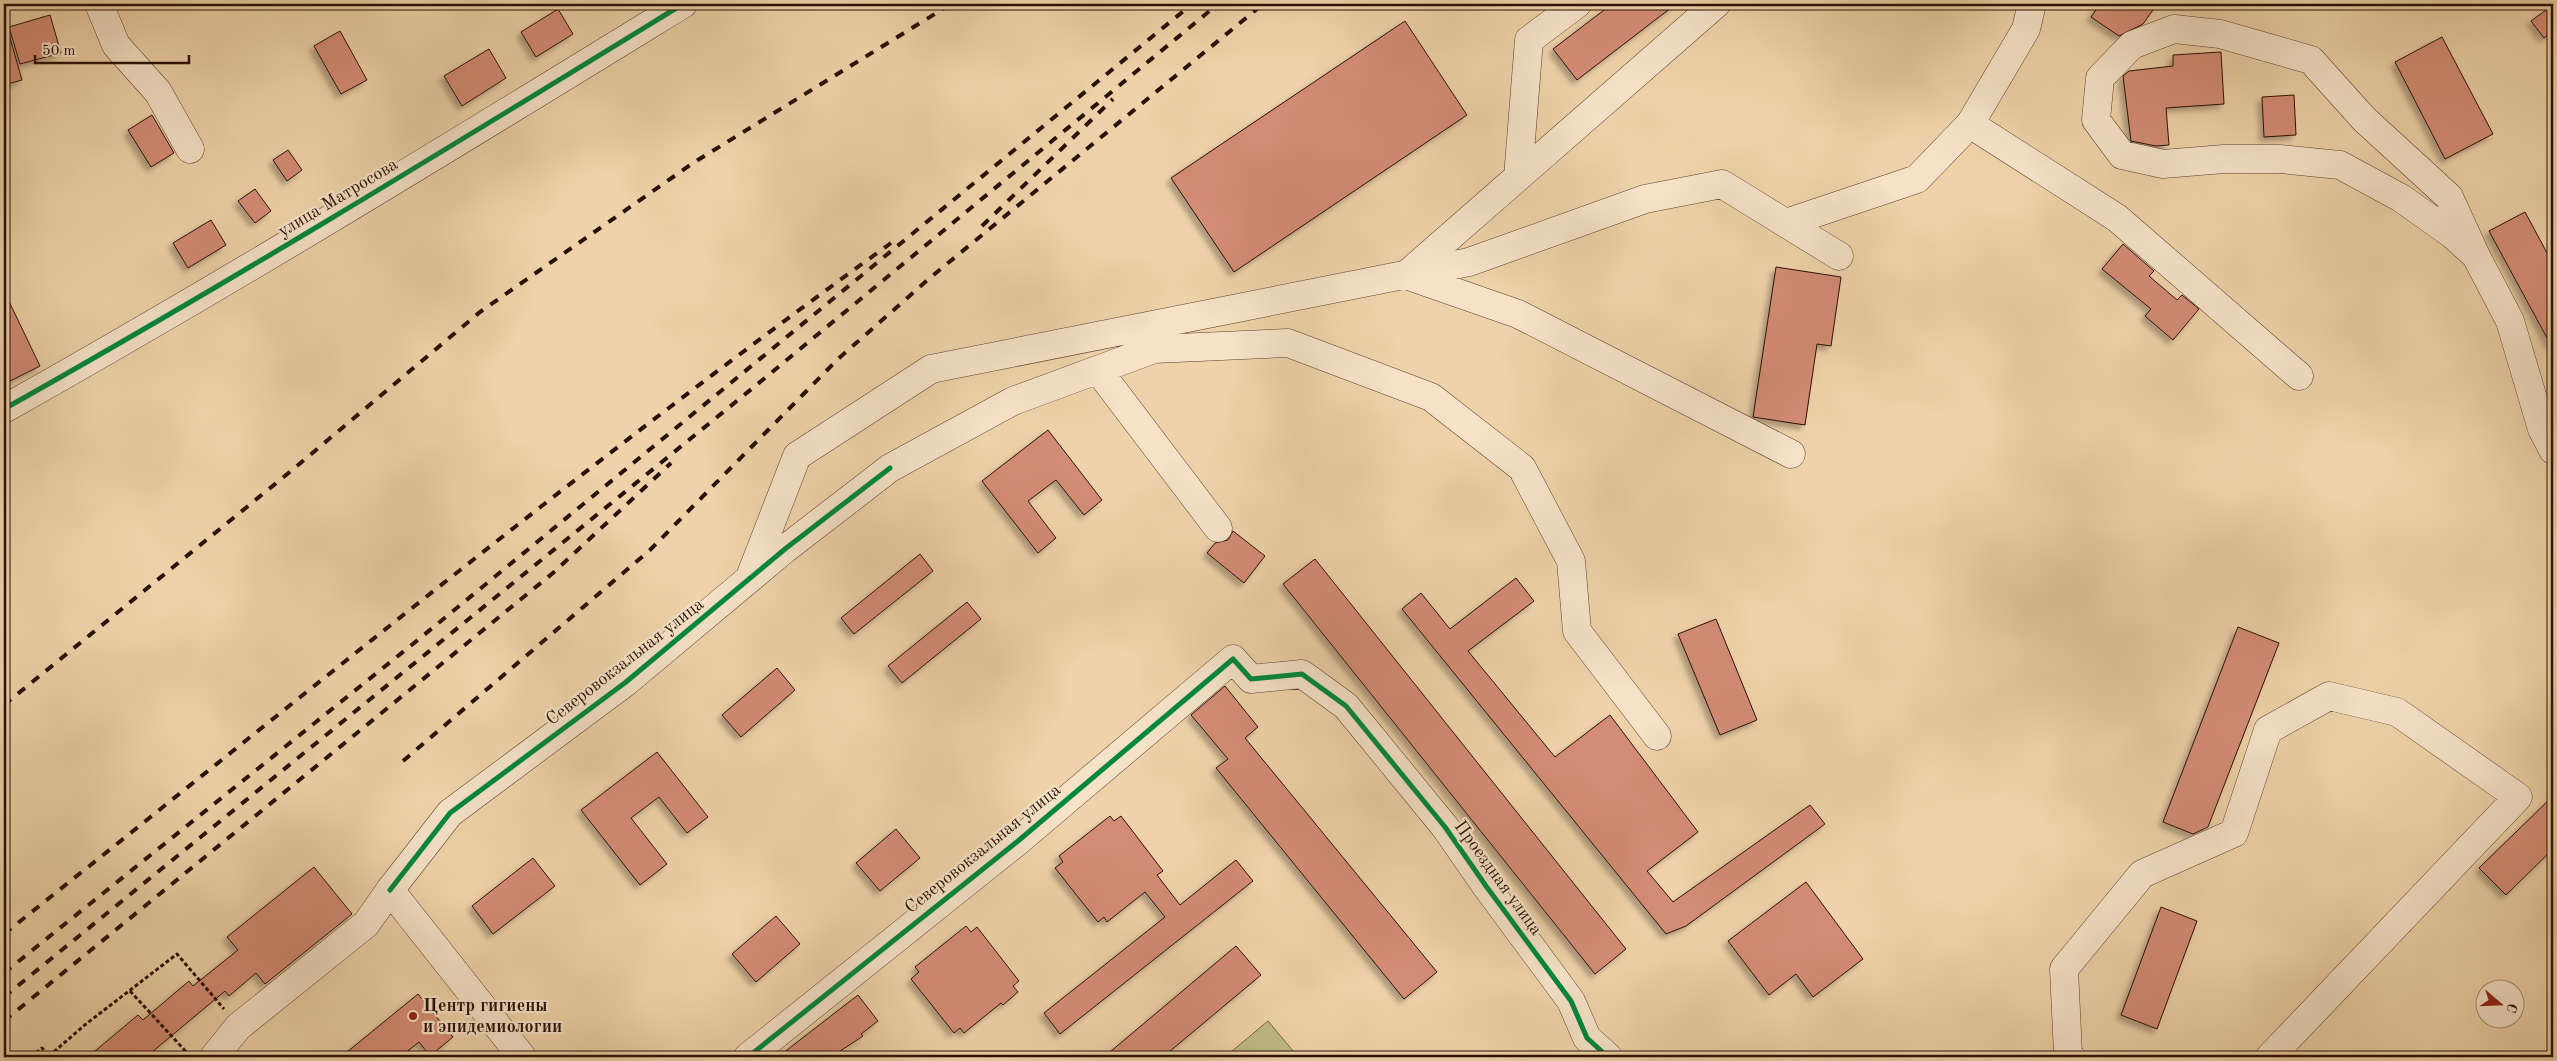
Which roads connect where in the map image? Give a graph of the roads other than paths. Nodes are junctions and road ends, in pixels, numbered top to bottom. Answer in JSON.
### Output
{"nodes":[{"id":1,"x":99,"y":4,"type":"edge"},
{"id":2,"x":683,"y":4,"type":"edge"},
{"id":3,"x":1577,"y":4,"type":"edge"},
{"id":4,"x":1716,"y":4,"type":"edge"},
{"id":5,"x":2032,"y":4,"type":"edge"},
{"id":6,"x":1970,"y":124,"type":"junction"},
{"id":7,"x":190,"y":149,"type":"dead end"},
{"id":8,"x":1518,"y":177,"type":"junction"},
{"id":9,"x":1786,"y":223,"type":"junction"},
{"id":10,"x":1839,"y":256,"type":"dead end"},
{"id":11,"x":2476,"y":256,"type":"junction"},
{"id":12,"x":1406,"y":275,"type":"junction"},
{"id":13,"x":1098,"y":370,"type":"junction"},
{"id":14,"x":2299,"y":376,"type":"dead end"},
{"id":15,"x":4,"y":409,"type":"edge"},
{"id":16,"x":2553,"y":450,"type":"edge"},
{"id":17,"x":1791,"y":454,"type":"dead end"},
{"id":18,"x":1218,"y":528,"type":"dead end"},
{"id":19,"x":750,"y":579,"type":"junction"},
{"id":20,"x":1233,"y":659,"type":"joint"},
{"id":21,"x":1657,"y":736,"type":"dead end"},
{"id":22,"x":390,"y":890,"type":"junction"},
{"id":23,"x":214,"y":1057,"type":"edge"},
{"id":24,"x":522,"y":1057,"type":"edge"},
{"id":25,"x":748,"y":1057,"type":"edge"},
{"id":26,"x":1608,"y":1057,"type":"edge"},
{"id":27,"x":2071,"y":1057,"type":"edge"},
{"id":28,"x":2270,"y":1057,"type":"edge"}],
"edges":[{"from":1,"to":7,"type":"street"},
{"from":2,"to":15,"type":"street","name":"улица Матросова"},
{"from":3,"to":8,"type":"street"},
{"from":4,"to":8,"type":"street"},
{"from":5,"to":6,"type":"street"},
{"from":6,"to":9,"type":"street"},
{"from":6,"to":14,"type":"street"},
{"from":8,"to":12,"type":"street"},
{"from":9,"to":10,"type":"street"},
{"from":9,"to":12,"type":"street"},
{"from":11,"to":11,"type":"street"},
{"from":11,"to":16,"type":"street"},
{"from":12,"to":17,"type":"street"},
{"from":12,"to":19,"type":"street"},
{"from":13,"to":18,"type":"street"},
{"from":13,"to":19,"type":"street","name":"Северовокзальная улица"},
{"from":13,"to":21,"type":"street","name":"Северовокзальная улица"},
{"from":19,"to":22,"type":"street","name":"Северовокзальная улица"},
{"from":20,"to":25,"type":"street","name":"Северовокзальная улица"},
{"from":20,"to":26,"type":"street","name":"Проездная улица"},
{"from":22,"to":23,"type":"street","name":"Северовокзальная улица"},
{"from":22,"to":24,"type":"street"},
{"from":27,"to":28,"type":"street"}]}
